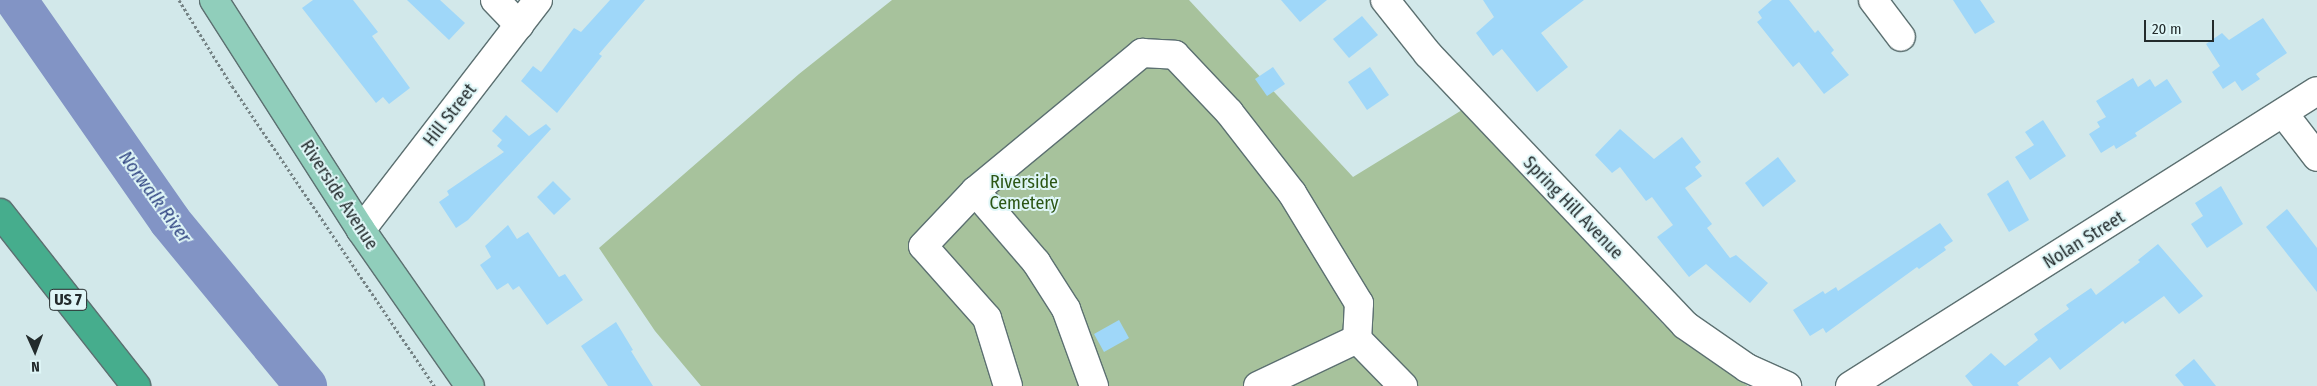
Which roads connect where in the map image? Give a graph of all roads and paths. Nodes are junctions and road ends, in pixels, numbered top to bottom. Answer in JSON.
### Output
{"nodes":[{"id":1,"x":179,"y":0,"type":"edge"},
{"id":2,"x":214,"y":0,"type":"edge"},
{"id":3,"x":495,"y":0,"type":"edge"},
{"id":4,"x":538,"y":0,"type":"edge"},
{"id":5,"x":1384,"y":0,"type":"edge"},
{"id":6,"x":1873,"y":0,"type":"edge"},
{"id":7,"x":519,"y":25,"type":"junction"},
{"id":8,"x":1901,"y":37,"type":"dead end"},
{"id":9,"x":2317,"y":92,"type":"edge"},
{"id":10,"x":2284,"y":114,"type":"junction"},
{"id":11,"x":2317,"y":157,"type":"edge"},
{"id":12,"x":974,"y":191,"type":"junction"},
{"id":13,"x":0,"y":213,"type":"edge"},
{"id":14,"x":361,"y":230,"type":"junction"},
{"id":15,"x":1357,"y":339,"type":"junction"},
{"id":16,"x":136,"y":386,"type":"edge"},
{"id":17,"x":434,"y":386,"type":"edge"},
{"id":18,"x":470,"y":386,"type":"edge"},
{"id":19,"x":1008,"y":386,"type":"edge"},
{"id":20,"x":1094,"y":386,"type":"edge"},
{"id":21,"x":1258,"y":386,"type":"edge"},
{"id":22,"x":1403,"y":386,"type":"edge"},
{"id":23,"x":1786,"y":386,"type":"edge"},
{"id":24,"x":1850,"y":386,"type":"edge"}],
"edges":[{"from":1,"to":17,"type":"path"},
{"from":2,"to":14,"type":"main road","name":"Riverside Avenue"},
{"from":3,"to":7,"type":"street"},
{"from":4,"to":7,"type":"street","name":"Hill Street"},
{"from":5,"to":23,"type":"street","name":"Spring Hill Avenue"},
{"from":6,"to":8,"type":"street"},
{"from":7,"to":14,"type":"street","name":"Hill Street"},
{"from":9,"to":10,"type":"street","name":"Nolan Street"},
{"from":10,"to":11,"type":"street"},
{"from":10,"to":24,"type":"street","name":"Nolan Street"},
{"from":12,"to":15,"type":"street"},
{"from":12,"to":19,"type":"street"},
{"from":12,"to":20,"type":"street"},
{"from":13,"to":16,"type":"highway","number":"US 7"},
{"from":14,"to":18,"type":"main road","name":"Riverside Avenue"},
{"from":15,"to":21,"type":"street"},
{"from":15,"to":22,"type":"street"}]}
